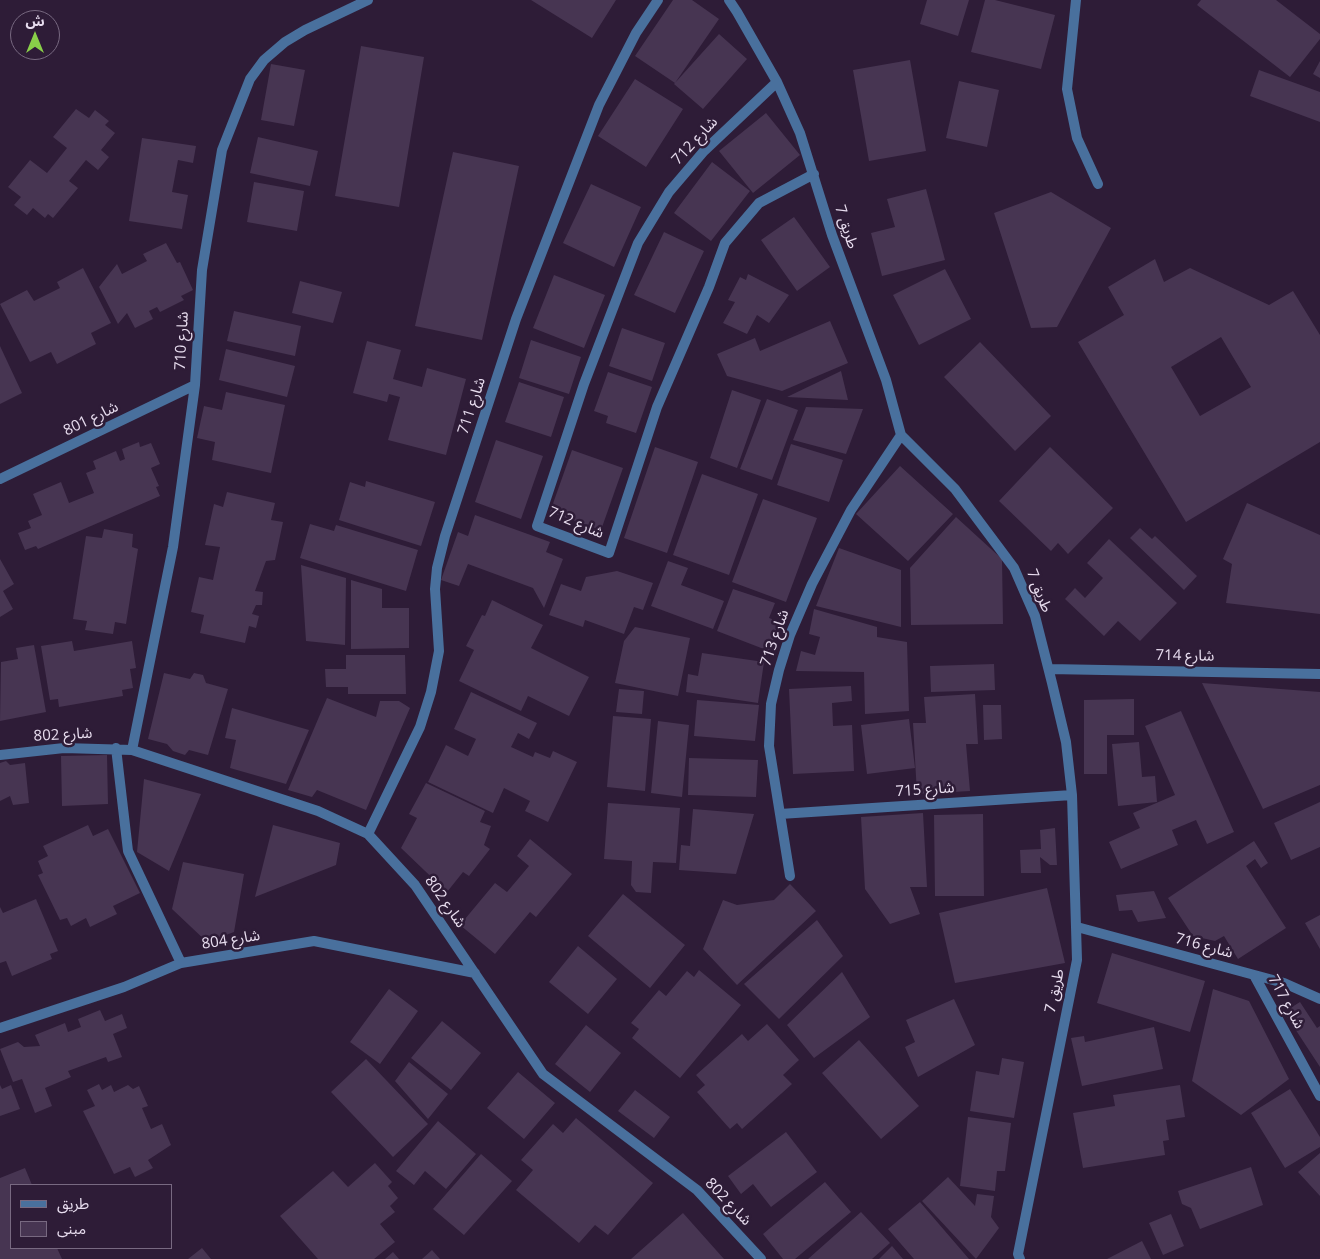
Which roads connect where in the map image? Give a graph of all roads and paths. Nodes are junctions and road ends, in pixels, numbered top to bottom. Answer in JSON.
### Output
{"nodes":[{"id":1,"x":368,"y":0,"type":"edge"},
{"id":2,"x":658,"y":0,"type":"edge"},
{"id":3,"x":728,"y":0,"type":"edge"},
{"id":4,"x":1076,"y":0,"type":"edge"},
{"id":5,"x":776,"y":82,"type":"junction"},
{"id":6,"x":814,"y":174,"type":"junction"},
{"id":7,"x":1098,"y":184,"type":"dead end"},
{"id":8,"x":195,"y":385,"type":"junction"},
{"id":9,"x":901,"y":435,"type":"junction"},
{"id":10,"x":0,"y":479,"type":"edge"},
{"id":11,"x":1049,"y":669,"type":"junction"},
{"id":12,"x":1320,"y":674,"type":"edge"},
{"id":13,"x":116,"y":748,"type":"junction"},
{"id":14,"x":132,"y":750,"type":"junction"},
{"id":15,"x":0,"y":755,"type":"edge"},
{"id":16,"x":1072,"y":795,"type":"junction"},
{"id":17,"x":780,"y":814,"type":"junction"},
{"id":18,"x":368,"y":834,"type":"junction"},
{"id":19,"x":790,"y":876,"type":"dead end"},
{"id":20,"x":1077,"y":927,"type":"junction"},
{"id":21,"x":181,"y":963,"type":"junction"},
{"id":22,"x":475,"y":973,"type":"junction"},
{"id":23,"x":1254,"y":975,"type":"junction"},
{"id":24,"x":1320,"y":999,"type":"edge"},
{"id":25,"x":0,"y":1028,"type":"edge"},
{"id":26,"x":1320,"y":1096,"type":"edge"},
{"id":27,"x":1017,"y":1257,"type":"edge"},
{"id":28,"x":760,"y":1259,"type":"edge"}],
"edges":[{"from":1,"to":8,"type":"street","name":"شارع 710"},
{"from":2,"to":18,"type":"street","name":"شارع 711"},
{"from":3,"to":5,"type":"street","name":"7 طريق"},
{"from":4,"to":7,"type":"street"},
{"from":5,"to":6,"type":"street","name":"7 طريق"},
{"from":5,"to":6,"type":"street","name":"شارع 712"},
{"from":6,"to":9,"type":"street","name":"7 طريق"},
{"from":8,"to":10,"type":"street","name":"شارع 801"},
{"from":8,"to":14,"type":"street","name":"شارع 710"},
{"from":9,"to":11,"type":"street","name":"7 طريق"},
{"from":9,"to":17,"type":"street","name":"شارع 713"},
{"from":11,"to":12,"type":"street","name":"شارع 714"},
{"from":11,"to":16,"type":"street","name":"7 طريق"},
{"from":13,"to":14,"type":"street","name":"شارع 802"},
{"from":13,"to":15,"type":"street","name":"شارع 802"},
{"from":13,"to":21,"type":"street"},
{"from":14,"to":18,"type":"street","name":"شارع 802"},
{"from":16,"to":17,"type":"street","name":"شارع 715"},
{"from":16,"to":20,"type":"street","name":"7 طريق"},
{"from":17,"to":19,"type":"street","name":"شارع 713"},
{"from":18,"to":22,"type":"street","name":"شارع 802"},
{"from":20,"to":23,"type":"street","name":"شارع 716"},
{"from":20,"to":27,"type":"street","name":"7 طريق"},
{"from":21,"to":22,"type":"street","name":"شارع 804"},
{"from":21,"to":25,"type":"street","name":"شارع 804"},
{"from":22,"to":28,"type":"street","name":"شارع 802"},
{"from":23,"to":24,"type":"street","name":"شارع 716"},
{"from":23,"to":26,"type":"street","name":"شارع 717"}]}
